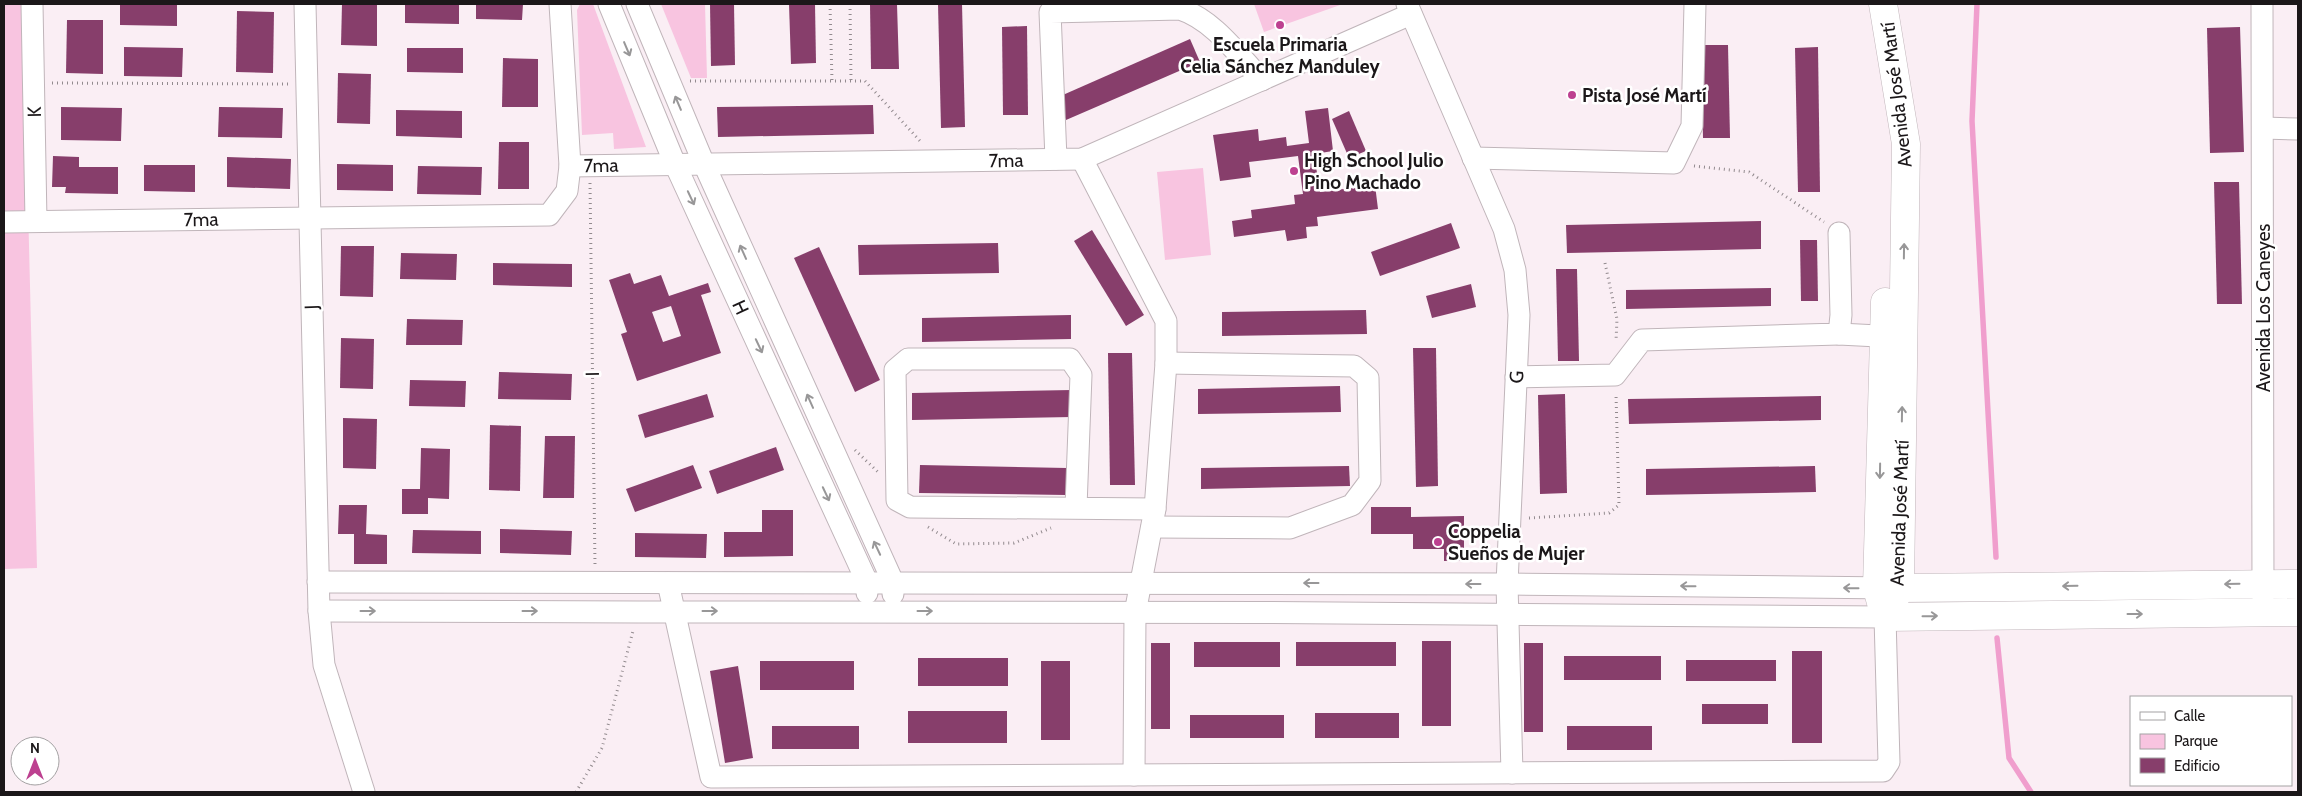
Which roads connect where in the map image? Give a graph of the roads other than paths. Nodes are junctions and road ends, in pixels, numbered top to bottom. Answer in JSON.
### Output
{"nodes":[{"id":1,"x":32,"y":4,"type":"edge"},
{"id":2,"x":305,"y":4,"type":"edge"},
{"id":3,"x":560,"y":4,"type":"edge"},
{"id":4,"x":609,"y":4,"type":"edge"},
{"id":5,"x":636,"y":4,"type":"edge"},
{"id":6,"x":1695,"y":4,"type":"edge"},
{"id":7,"x":1868,"y":4,"type":"edge"},
{"id":8,"x":1883,"y":4,"type":"edge"},
{"id":9,"x":2262,"y":4,"type":"edge"},
{"id":10,"x":1409,"y":9,"type":"edge"},
{"id":11,"x":1262,"y":80,"type":"junction"},
{"id":12,"x":2263,"y":128,"type":"junction"},
{"id":13,"x":2298,"y":128,"type":"edge"},
{"id":14,"x":1473,"y":158,"type":"junction"},
{"id":15,"x":1056,"y":159,"type":"junction"},
{"id":16,"x":1082,"y":159,"type":"junction"},
{"id":17,"x":675,"y":164,"type":"junction"},
{"id":18,"x":704,"y":164,"type":"junction"},
{"id":19,"x":580,"y":166,"type":"junction"},
{"id":20,"x":308,"y":217,"type":"junction"},
{"id":21,"x":36,"y":221,"type":"junction"},
{"id":22,"x":4,"y":222,"type":"edge"},
{"id":23,"x":1839,"y":233,"type":"road end"},
{"id":24,"x":1839,"y":334,"type":"junction"},
{"id":25,"x":1893,"y":337,"type":"junction"},
{"id":26,"x":1166,"y":362,"type":"junction"},
{"id":27,"x":1516,"y":377,"type":"junction"},
{"id":28,"x":1076,"y":507,"type":"junction"},
{"id":29,"x":1153,"y":518,"type":"junction"},
{"id":30,"x":318,"y":582,"type":"junction"},
{"id":31,"x":867,"y":582,"type":"junction"},
{"id":32,"x":893,"y":582,"type":"junction"},
{"id":33,"x":668,"y":583,"type":"junction"},
{"id":34,"x":1141,"y":583,"type":"junction"},
{"id":35,"x":1507,"y":584,"type":"junction"},
{"id":36,"x":2263,"y":584,"type":"junction"},
{"id":37,"x":2298,"y":584,"type":"edge"},
{"id":38,"x":1889,"y":588,"type":"junction"},
{"id":39,"x":319,"y":611,"type":"junction"},
{"id":40,"x":867,"y":611,"type":"junction"},
{"id":41,"x":893,"y":611,"type":"junction"},
{"id":42,"x":674,"y":612,"type":"junction"},
{"id":43,"x":2263,"y":612,"type":"junction"},
{"id":44,"x":2298,"y":612,"type":"edge"},
{"id":45,"x":1135,"y":613,"type":"junction"},
{"id":46,"x":1508,"y":613,"type":"junction"},
{"id":47,"x":1885,"y":617,"type":"junction"},
{"id":48,"x":1512,"y":773,"type":"junction"},
{"id":49,"x":1134,"y":775,"type":"junction"},
{"id":50,"x":364,"y":792,"type":"edge"}],
"edges":[{"from":1,"to":21,"type":"street","name":"K"},
{"from":2,"to":20,"type":"street","name":"J"},
{"from":3,"to":19,"type":"street"},
{"from":4,"to":17,"type":"street","name":"H","one_way":true},
{"from":18,"to":5,"type":"street","name":"H","one_way":true},
{"from":6,"to":14,"type":"street"},
{"from":7,"to":25,"type":"main road","name":"Avenida José Martí"},
{"from":25,"to":8,"type":"main road","name":"Avenida José Martí","one_way":true},
{"from":9,"to":12,"type":"street","name":"Avenida Los Caneyes"},
{"from":10,"to":11,"type":"street","name":"7ma"},
{"from":10,"to":14,"type":"street","name":"G"},
{"from":11,"to":15,"type":"street"},
{"from":11,"to":16,"type":"street","name":"7ma"},
{"from":12,"to":13,"type":"street"},
{"from":12,"to":36,"type":"street","name":"Avenida Los Caneyes"},
{"from":14,"to":27,"type":"street","name":"G"},
{"from":15,"to":16,"type":"street","name":"7ma"},
{"from":15,"to":18,"type":"street","name":"7ma"},
{"from":16,"to":26,"type":"street"},
{"from":17,"to":18,"type":"street","name":"7ma"},
{"from":17,"to":19,"type":"street","name":"7ma"},
{"from":17,"to":31,"type":"street","name":"H","one_way":true},
{"from":32,"to":18,"type":"street","name":"H","one_way":true},
{"from":19,"to":20,"type":"street","name":"7ma"},
{"from":20,"to":21,"type":"street","name":"7ma"},
{"from":20,"to":30,"type":"street","name":"J"},
{"from":21,"to":22,"type":"street","name":"7ma"},
{"from":23,"to":24,"type":"street"},
{"from":24,"to":25,"type":"street"},
{"from":24,"to":27,"type":"street"},
{"from":25,"to":38,"type":"main road","name":"Avenida José Martí"},
{"from":26,"to":29,"type":"street"},
{"from":26,"to":29,"type":"street"},
{"from":27,"to":35,"type":"street","name":"G"},
{"from":28,"to":28,"type":"street"},
{"from":28,"to":29,"type":"street"},
{"from":29,"to":34,"type":"street"},
{"from":30,"to":33,"type":"street"},
{"from":30,"to":39,"type":"street","name":"J"},
{"from":31,"to":32,"type":"street"},
{"from":31,"to":33,"type":"street"},
{"from":31,"to":40,"type":"street","name":"H"},
{"from":32,"to":34,"type":"street"},
{"from":32,"to":41,"type":"street","name":"H"},
{"from":33,"to":42,"type":"street"},
{"from":35,"to":34,"type":"street","one_way":true},
{"from":34,"to":45,"type":"street"},
{"from":38,"to":35,"type":"street","one_way":true},
{"from":35,"to":46,"type":"street","name":"G"},
{"from":36,"to":37,"type":"main road"},
{"from":36,"to":38,"type":"main road","one_way":true},
{"from":36,"to":43,"type":"street","name":"Avenida Los Caneyes"},
{"from":38,"to":47,"type":"main road","name":"Avenida José Martí"},
{"from":39,"to":42,"type":"street","one_way":true},
{"from":39,"to":50,"type":"street","name":"J"},
{"from":40,"to":41,"type":"street"},
{"from":42,"to":40,"type":"street","one_way":true},
{"from":41,"to":45,"type":"street","one_way":true},
{"from":42,"to":49,"type":"street"},
{"from":43,"to":44,"type":"main road"},
{"from":47,"to":43,"type":"main road","one_way":true},
{"from":45,"to":46,"type":"street"},
{"from":45,"to":49,"type":"street"},
{"from":46,"to":47,"type":"street"},
{"from":46,"to":48,"type":"street","name":"G"},
{"from":47,"to":48,"type":"street"},
{"from":48,"to":49,"type":"street"}]}
